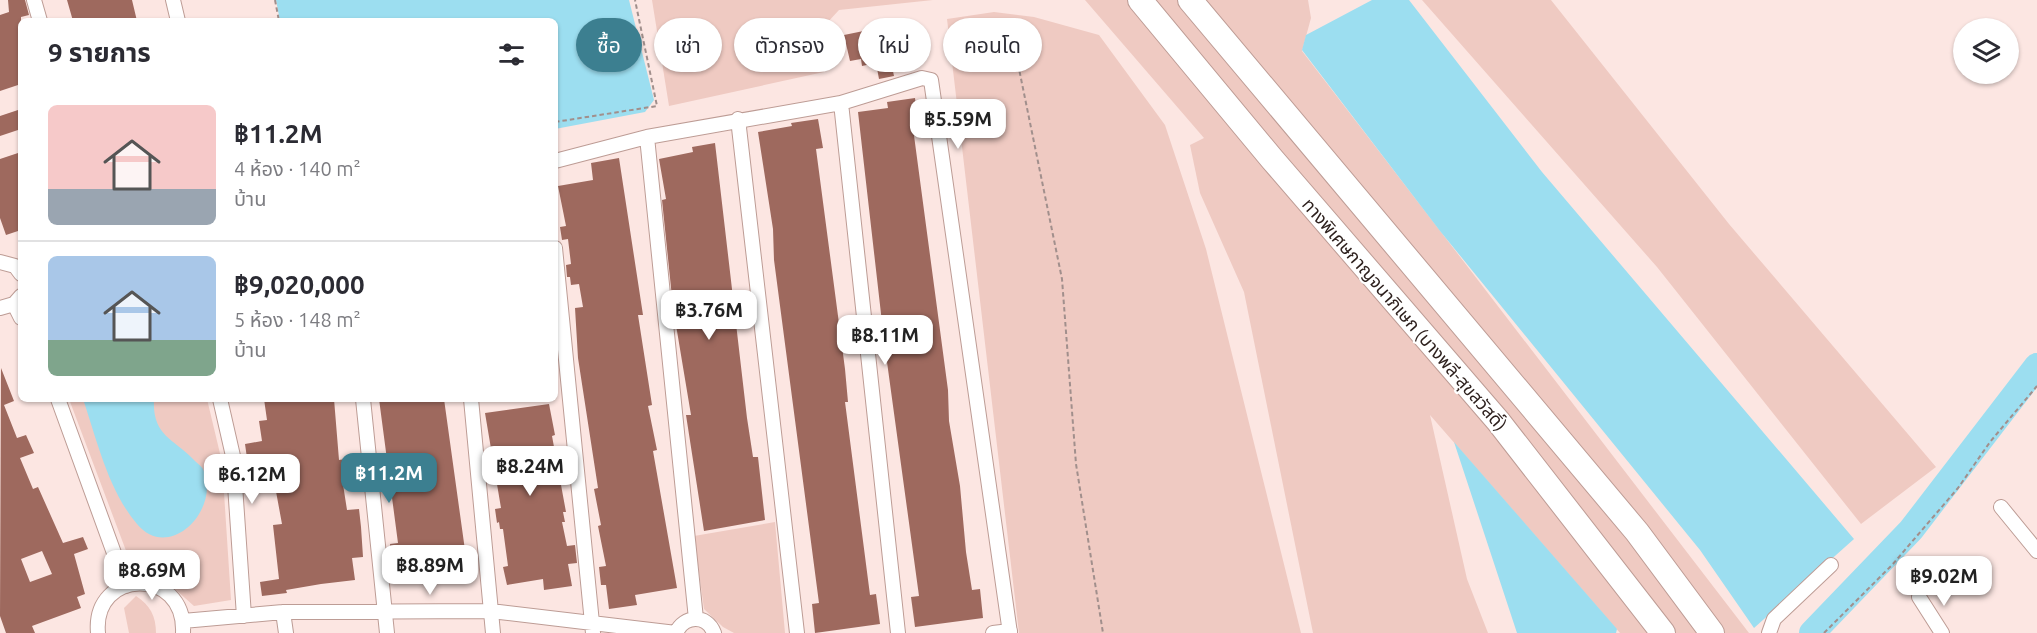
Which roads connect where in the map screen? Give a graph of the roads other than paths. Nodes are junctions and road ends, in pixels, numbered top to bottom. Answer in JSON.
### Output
{"nodes":[{"id":1,"x":34,"y":0,"type":"edge"},
{"id":2,"x":173,"y":0,"type":"edge"},
{"id":3,"x":1140,"y":0,"type":"edge"},
{"id":4,"x":1190,"y":0,"type":"edge"},
{"id":5,"x":39,"y":18,"type":"edge"},
{"id":6,"x":177,"y":18,"type":"edge"},
{"id":7,"x":841,"y":103,"type":"junction"},
{"id":8,"x":738,"y":119,"type":"junction"},
{"id":9,"x":647,"y":136,"type":"junction"},
{"id":10,"x":558,"y":160,"type":"edge"},
{"id":11,"x":0,"y":262,"type":"edge"},
{"id":12,"x":18,"y":270,"type":"edge"},
{"id":13,"x":558,"y":278,"type":"edge"},
{"id":14,"x":59,"y":402,"type":"edge"},
{"id":15,"x":221,"y":402,"type":"edge"},
{"id":16,"x":363,"y":402,"type":"edge"},
{"id":17,"x":471,"y":402,"type":"edge"},
{"id":18,"x":2001,"y":507,"type":"dead end"},
{"id":19,"x":2037,"y":551,"type":"edge"},
{"id":20,"x":1831,"y":565,"type":"dead end"},
{"id":21,"x":126,"y":586,"type":"junction"},
{"id":22,"x":1919,"y":597,"type":"dead end"},
{"id":23,"x":491,"y":611,"type":"junction"},
{"id":24,"x":283,"y":612,"type":"junction"},
{"id":25,"x":384,"y":612,"type":"junction"},
{"id":26,"x":244,"y":616,"type":"junction"},
{"id":27,"x":696,"y":619,"type":"junction"},
{"id":28,"x":183,"y":627,"type":"edge"},
{"id":29,"x":593,"y":629,"type":"edge"},
{"id":30,"x":98,"y":630,"type":"edge"},
{"id":31,"x":1010,"y":632,"type":"edge"},
{"id":32,"x":84,"y":633,"type":"edge"},
{"id":33,"x":286,"y":633,"type":"edge"},
{"id":34,"x":387,"y":633,"type":"edge"},
{"id":35,"x":493,"y":633,"type":"edge"},
{"id":36,"x":676,"y":633,"type":"edge"},
{"id":37,"x":714,"y":633,"type":"edge"},
{"id":38,"x":797,"y":633,"type":"edge"},
{"id":39,"x":898,"y":633,"type":"edge"},
{"id":40,"x":993,"y":633,"type":"edge"},
{"id":41,"x":1663,"y":633,"type":"edge"},
{"id":42,"x":1712,"y":633,"type":"edge"},
{"id":43,"x":1769,"y":633,"type":"edge"},
{"id":44,"x":1942,"y":633,"type":"edge"}],
"edges":[{"from":1,"to":5,"type":"street"},
{"from":2,"to":6,"type":"street"},
{"from":3,"to":41,"type":"highway","name":"ทางพิเศษกาญจนาภิเษก (บางพลี-สุขสวัสดิ์)"},
{"from":4,"to":42,"type":"highway","name":"ทางพิเศษกาญจนาภิเษก (บางพลี-สุขสวัสดิ์)"},
{"from":7,"to":8,"type":"street"},
{"from":7,"to":31,"type":"street"},
{"from":7,"to":39,"type":"street"},
{"from":8,"to":9,"type":"street"},
{"from":8,"to":38,"type":"street"},
{"from":9,"to":10,"type":"street"},
{"from":9,"to":27,"type":"street"},
{"from":11,"to":12,"type":"street"},
{"from":13,"to":29,"type":"street"},
{"from":14,"to":21,"type":"street"},
{"from":15,"to":26,"type":"street"},
{"from":16,"to":25,"type":"street"},
{"from":17,"to":23,"type":"street"},
{"from":18,"to":19,"type":"street"},
{"from":20,"to":43,"type":"street"},
{"from":21,"to":28,"type":"street"},
{"from":21,"to":30,"type":"street"},
{"from":22,"to":44,"type":"street"},
{"from":23,"to":25,"type":"street"},
{"from":23,"to":29,"type":"street"},
{"from":23,"to":35,"type":"street"},
{"from":24,"to":25,"type":"street"},
{"from":24,"to":26,"type":"street"},
{"from":24,"to":33,"type":"street"},
{"from":25,"to":34,"type":"street"},
{"from":26,"to":28,"type":"street"},
{"from":27,"to":36,"type":"street"},
{"from":27,"to":37,"type":"street"},
{"from":29,"to":36,"type":"street"},
{"from":30,"to":32,"type":"street"},
{"from":31,"to":40,"type":"street"}]}
